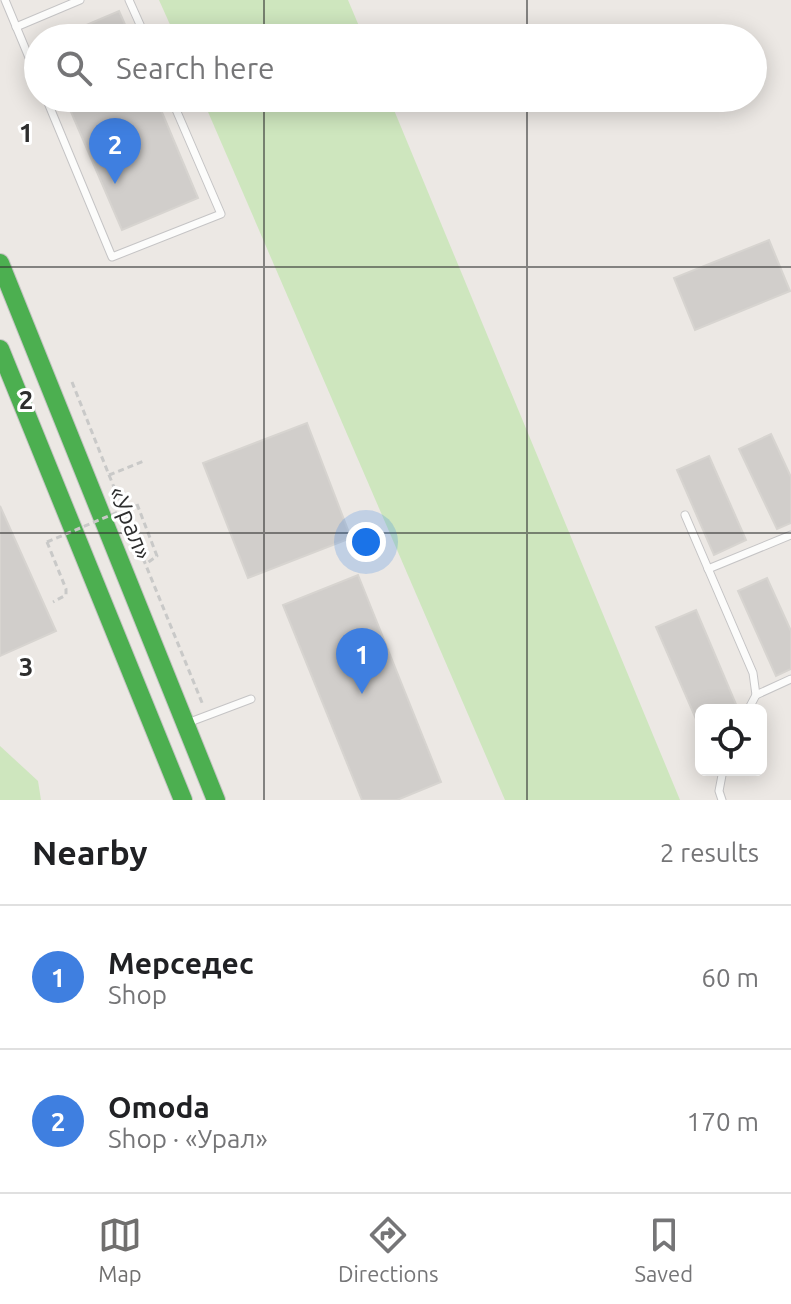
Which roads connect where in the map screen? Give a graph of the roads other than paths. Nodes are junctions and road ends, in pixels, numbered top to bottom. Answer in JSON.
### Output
{"nodes":[{"id":1,"x":5,"y":0,"type":"edge"},
{"id":2,"x":80,"y":0,"type":"edge"},
{"id":3,"x":129,"y":0,"type":"edge"},
{"id":4,"x":140,"y":24,"type":"edge"},
{"id":5,"x":16,"y":27,"type":"junction"},
{"id":6,"x":24,"y":46,"type":"edge"},
{"id":7,"x":52,"y":112,"type":"edge"},
{"id":8,"x":177,"y":112,"type":"edge"},
{"id":9,"x":0,"y":263,"type":"edge"},
{"id":10,"x":0,"y":349,"type":"edge"},
{"id":11,"x":685,"y":515,"type":"dead end"},
{"id":12,"x":791,"y":535,"type":"edge"},
{"id":13,"x":708,"y":569,"type":"junction"},
{"id":14,"x":791,"y":679,"type":"edge"},
{"id":15,"x":756,"y":695,"type":"junction"},
{"id":16,"x":251,"y":699,"type":"dead end"},
{"id":17,"x":751,"y":704,"type":"edge"},
{"id":18,"x":185,"y":724,"type":"junction"},
{"id":19,"x":722,"y":776,"type":"edge"},
{"id":20,"x":183,"y":800,"type":"edge"},
{"id":21,"x":216,"y":800,"type":"edge"},
{"id":22,"x":722,"y":800,"type":"edge"}],
"edges":[{"from":1,"to":5,"type":"lane"},
{"from":2,"to":5,"type":"lane"},
{"from":3,"to":4,"type":"lane"},
{"from":5,"to":6,"type":"lane"},
{"from":7,"to":8,"type":"lane"},
{"from":9,"to":18,"type":"main road","name":"«Урал»"},
{"from":10,"to":20,"type":"main road"},
{"from":11,"to":13,"type":"lane"},
{"from":12,"to":13,"type":"lane"},
{"from":13,"to":15,"type":"lane"},
{"from":14,"to":15,"type":"lane"},
{"from":15,"to":17,"type":"lane"},
{"from":16,"to":18,"type":"lane"},
{"from":18,"to":21,"type":"main road","name":"«Урал»"},
{"from":19,"to":22,"type":"lane"}]}
